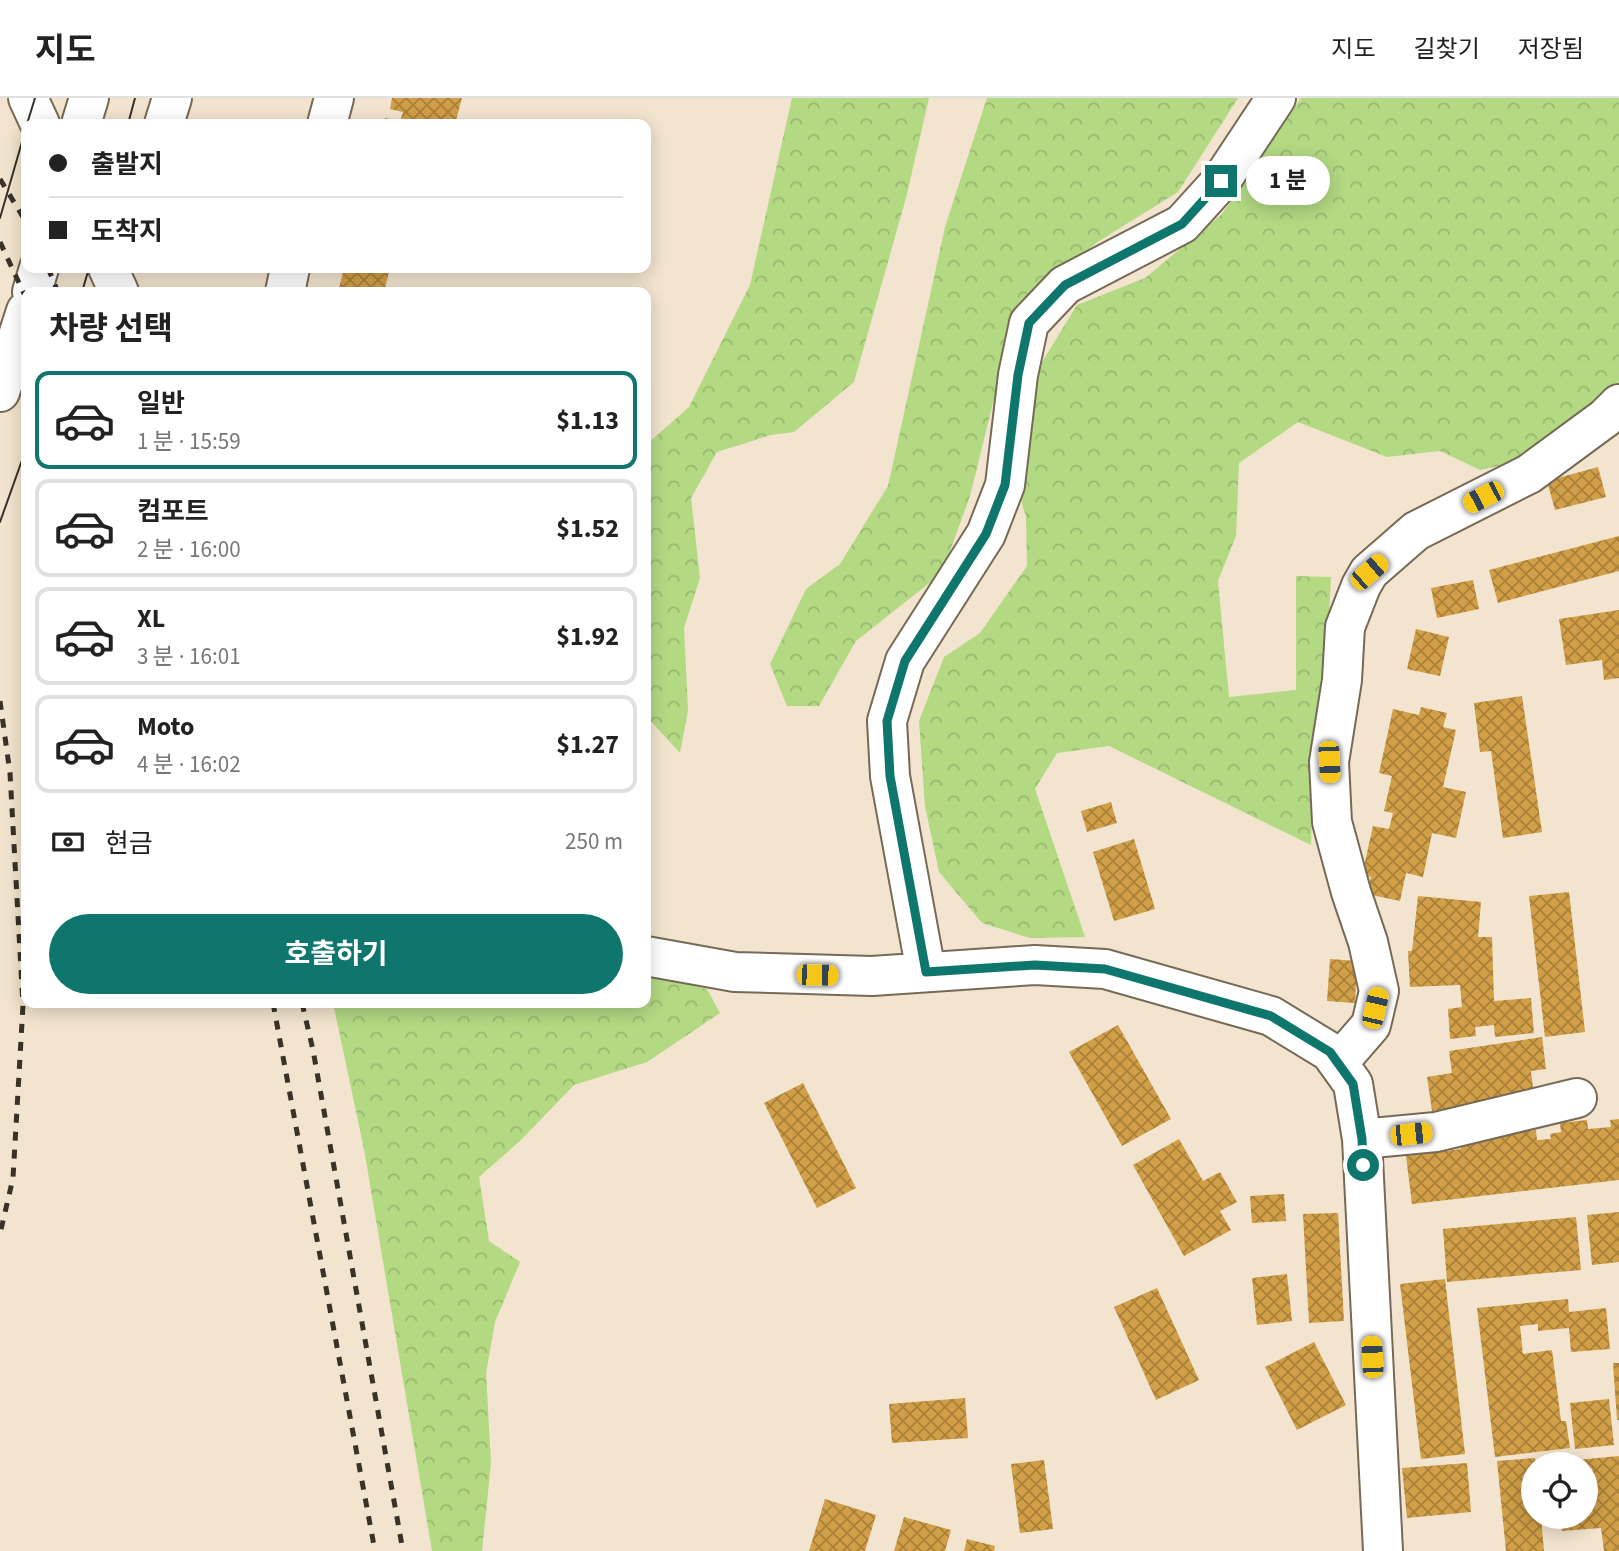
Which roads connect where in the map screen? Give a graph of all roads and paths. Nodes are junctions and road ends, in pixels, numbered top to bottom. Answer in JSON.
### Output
{"nodes":[{"id":1,"x":28,"y":98,"type":"edge"},
{"id":2,"x":89,"y":98,"type":"edge"},
{"id":3,"x":172,"y":98,"type":"edge"},
{"id":4,"x":334,"y":98,"type":"edge"},
{"id":5,"x":1276,"y":98,"type":"edge"},
{"id":6,"x":38,"y":119,"type":"edge"},
{"id":7,"x":83,"y":119,"type":"edge"},
{"id":8,"x":166,"y":119,"type":"edge"},
{"id":9,"x":328,"y":119,"type":"edge"},
{"id":10,"x":21,"y":327,"type":"edge"},
{"id":11,"x":0,"y":392,"type":"edge"},
{"id":12,"x":1619,"y":404,"type":"edge"},
{"id":13,"x":651,"y":957,"type":"edge"},
{"id":14,"x":926,"y":972,"type":"junction"},
{"id":15,"x":1338,"y":1063,"type":"junction"},
{"id":16,"x":1577,"y":1098,"type":"dead end"},
{"id":17,"x":1362,"y":1139,"type":"junction"},
{"id":18,"x":1383,"y":1551,"type":"edge"}],
"edges":[{"from":1,"to":6,"type":"street"},
{"from":2,"to":7,"type":"street"},
{"from":3,"to":8,"type":"street"},
{"from":4,"to":9,"type":"street"},
{"from":5,"to":14,"type":"street"},
{"from":10,"to":11,"type":"street"},
{"from":12,"to":15,"type":"street"},
{"from":13,"to":14,"type":"street"},
{"from":14,"to":15,"type":"street"},
{"from":15,"to":17,"type":"street"},
{"from":16,"to":17,"type":"street"},
{"from":17,"to":18,"type":"street"}]}
